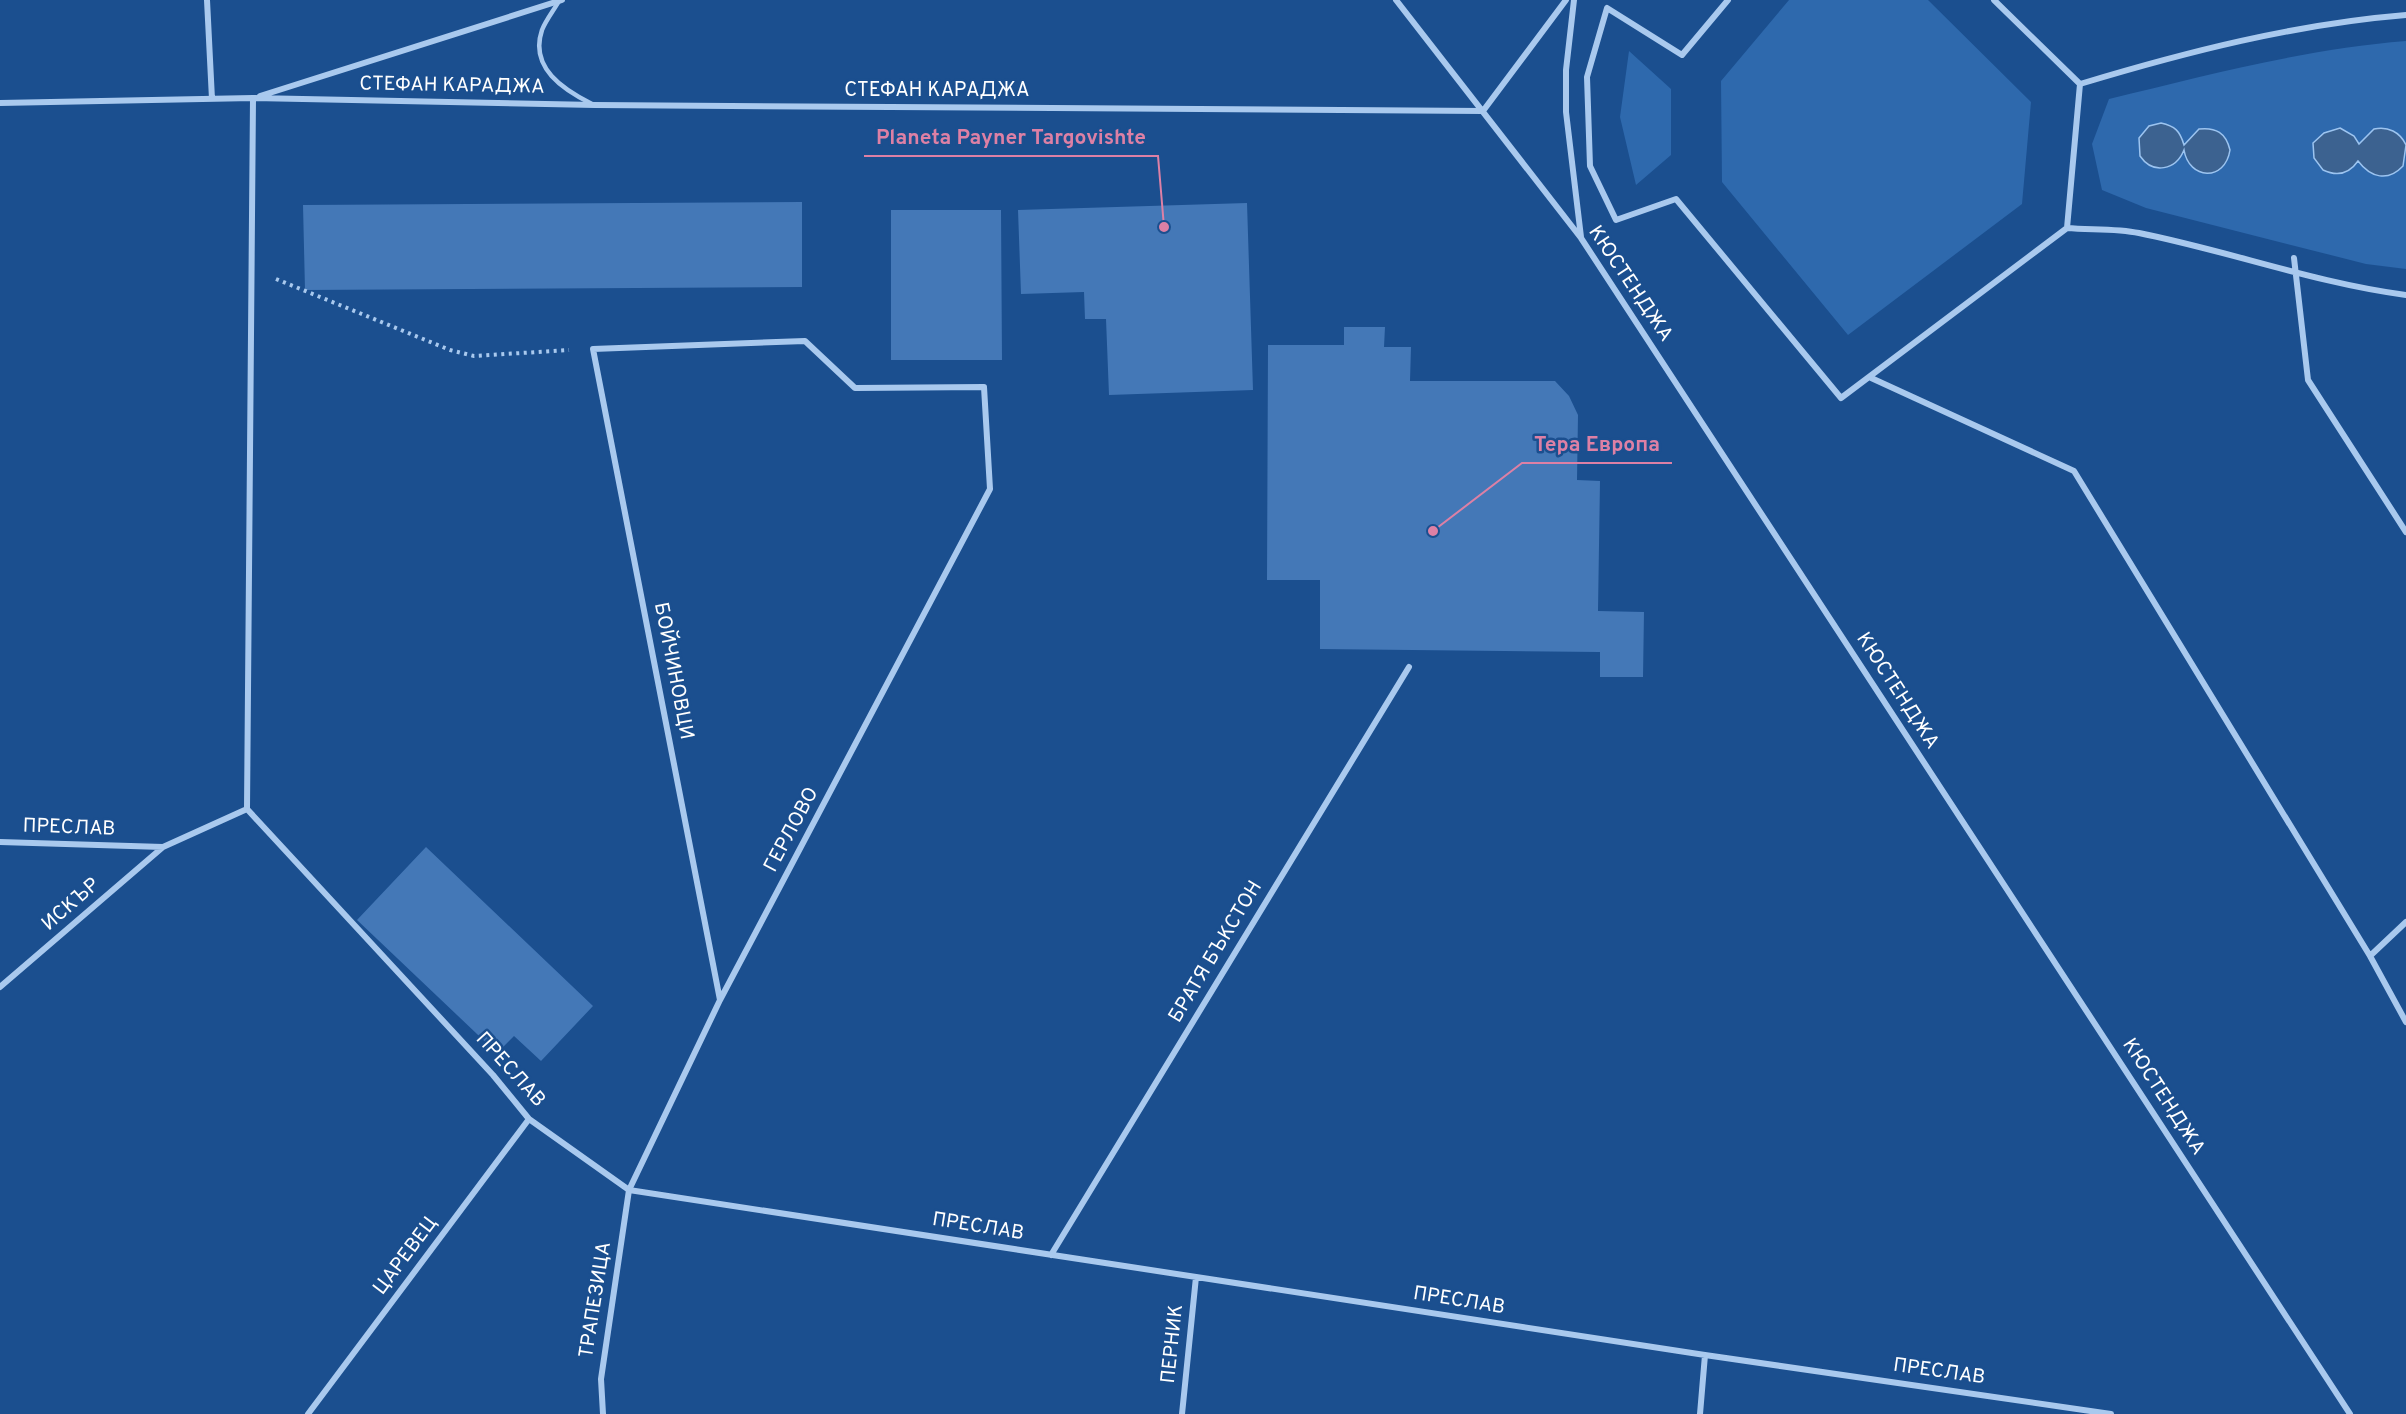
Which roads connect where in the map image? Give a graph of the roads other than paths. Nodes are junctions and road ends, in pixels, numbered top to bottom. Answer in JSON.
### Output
{"nodes":[{"id":1,"x":207,"y":0,"type":"edge"},
{"id":2,"x":1396,"y":0,"type":"edge"},
{"id":3,"x":1566,"y":0,"type":"edge"},
{"id":4,"x":1574,"y":0,"type":"edge"},
{"id":5,"x":1728,"y":0,"type":"edge"},
{"id":6,"x":1994,"y":0,"type":"edge"},
{"id":7,"x":561,"y":1,"type":"edge"},
{"id":8,"x":2406,"y":15,"type":"edge"},
{"id":9,"x":2080,"y":84,"type":"junction"},
{"id":10,"x":253,"y":98,"type":"junction"},
{"id":11,"x":212,"y":99,"type":"junction"},
{"id":12,"x":0,"y":103,"type":"edge"},
{"id":13,"x":595,"y":105,"type":"junction"},
{"id":14,"x":1483,"y":111,"type":"junction"},
{"id":15,"x":2067,"y":228,"type":"junction"},
{"id":16,"x":1581,"y":238,"type":"junction"},
{"id":17,"x":2294,"y":258,"type":"dead end"},
{"id":18,"x":2296,"y":274,"type":"junction"},
{"id":19,"x":2406,"y":294,"type":"edge"},
{"id":20,"x":1869,"y":377,"type":"junction"},
{"id":21,"x":990,"y":489,"type":"joint"},
{"id":22,"x":2406,"y":532,"type":"edge"},
{"id":23,"x":1409,"y":667,"type":"dead end"},
{"id":24,"x":247,"y":809,"type":"junction"},
{"id":25,"x":0,"y":842,"type":"edge"},
{"id":26,"x":163,"y":847,"type":"junction"},
{"id":27,"x":2406,"y":922,"type":"edge"},
{"id":28,"x":2370,"y":956,"type":"junction"},
{"id":29,"x":0,"y":987,"type":"edge"},
{"id":30,"x":720,"y":1000,"type":"junction"},
{"id":31,"x":2406,"y":1022,"type":"edge"},
{"id":32,"x":530,"y":1119,"type":"junction"},
{"id":33,"x":629,"y":1190,"type":"junction"},
{"id":34,"x":1051,"y":1255,"type":"junction"},
{"id":35,"x":1196,"y":1278,"type":"junction"},
{"id":36,"x":1705,"y":1355,"type":"junction"},
{"id":37,"x":308,"y":1414,"type":"edge"},
{"id":38,"x":603,"y":1414,"type":"edge"},
{"id":39,"x":1182,"y":1414,"type":"edge"},
{"id":40,"x":1700,"y":1414,"type":"edge"},
{"id":41,"x":2111,"y":1414,"type":"edge"},
{"id":42,"x":2350,"y":1414,"type":"edge"}],
"edges":[{"from":1,"to":11,"type":"street"},
{"from":2,"to":14,"type":"street","name":"КЮСТЕНДЖА"},
{"from":3,"to":14,"type":"street"},
{"from":4,"to":16,"type":"street"},
{"from":5,"to":20,"type":"street"},
{"from":6,"to":9,"type":"street"},
{"from":7,"to":10,"type":"street","name":"СТЕФАН КАРАДЖА"},
{"from":7,"to":13,"type":"lane"},
{"from":8,"to":9,"type":"street"},
{"from":9,"to":15,"type":"street"},
{"from":10,"to":11,"type":"street","name":"СТЕФАН КАРАДЖА"},
{"from":10,"to":13,"type":"street","name":"СТЕФАН КАРАДЖА"},
{"from":10,"to":24,"type":"street"},
{"from":11,"to":12,"type":"street","name":"СТЕФАН КАРАДЖА"},
{"from":13,"to":14,"type":"street","name":"СТЕФАН КАРАДЖА"},
{"from":14,"to":16,"type":"street","name":"КЮСТЕНДЖА"},
{"from":15,"to":18,"type":"street"},
{"from":15,"to":20,"type":"street"},
{"from":16,"to":42,"type":"street","name":"КЮСТЕНДЖА"},
{"from":17,"to":18,"type":"street"},
{"from":18,"to":19,"type":"street"},
{"from":18,"to":22,"type":"street"},
{"from":20,"to":28,"type":"street"},
{"from":21,"to":30,"type":"street","name":"ГЕРЛОВО"},
{"from":21,"to":30,"type":"street","name":"БОЙЧИНОВЦИ"},
{"from":23,"to":34,"type":"street","name":"БРАТЯ БЪКСТОН"},
{"from":24,"to":26,"type":"street","name":"ПРЕСЛАВ"},
{"from":24,"to":32,"type":"street","name":"ПРЕСЛАВ"},
{"from":25,"to":26,"type":"street","name":"ПРЕСЛАВ"},
{"from":26,"to":29,"type":"street","name":"ИСКЪР"},
{"from":27,"to":28,"type":"street"},
{"from":28,"to":31,"type":"street"},
{"from":30,"to":33,"type":"street","name":"ГЕРЛОВО"},
{"from":32,"to":33,"type":"street","name":"ПРЕСЛАВ"},
{"from":32,"to":37,"type":"street","name":"ЦАРЕВЕЦ"},
{"from":33,"to":34,"type":"street","name":"ПРЕСЛАВ"},
{"from":33,"to":38,"type":"street","name":"ТРАПЕЗИЦА"},
{"from":34,"to":35,"type":"street","name":"ПРЕСЛАВ"},
{"from":35,"to":36,"type":"street","name":"ПРЕСЛАВ"},
{"from":35,"to":39,"type":"street","name":"ПЕРНИК"},
{"from":36,"to":40,"type":"street"},
{"from":36,"to":41,"type":"street","name":"ПРЕСЛАВ"}]}
